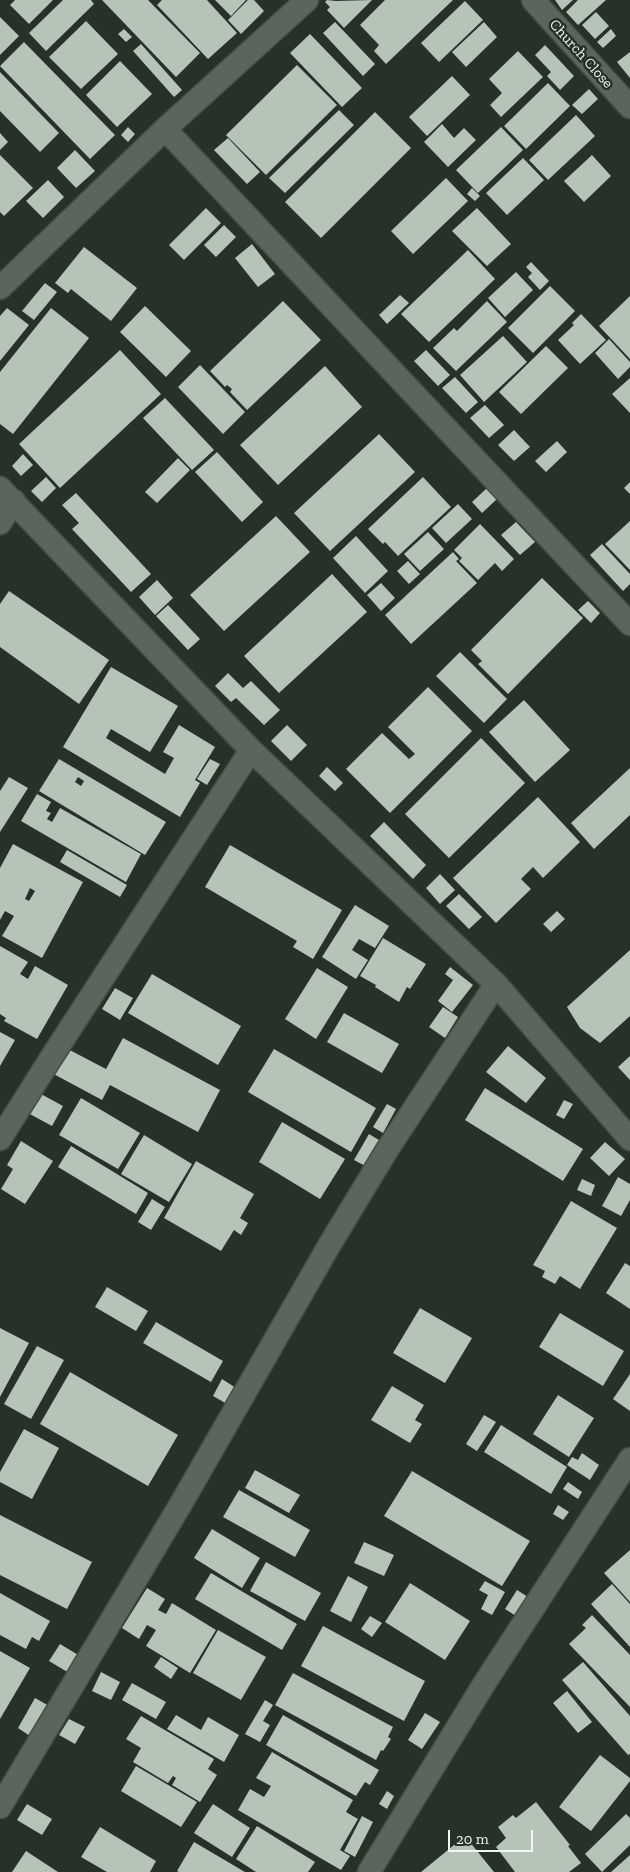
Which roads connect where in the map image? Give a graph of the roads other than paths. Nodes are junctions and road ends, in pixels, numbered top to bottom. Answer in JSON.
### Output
{"nodes":[{"id":1,"x":307,"y":0,"type":"edge"},
{"id":2,"x":533,"y":0,"type":"edge"},
{"id":3,"x":630,"y":108,"type":"edge"},
{"id":4,"x":165,"y":129,"type":"junction"},
{"id":5,"x":0,"y":288,"type":"edge"},
{"id":6,"x":7,"y":494,"type":"edge"},
{"id":7,"x":0,"y":523,"type":"edge"},
{"id":8,"x":630,"y":624,"type":"edge"},
{"id":9,"x":251,"y":750,"type":"junction"},
{"id":10,"x":496,"y":984,"type":"junction"},
{"id":11,"x":630,"y":1139,"type":"edge"},
{"id":12,"x":0,"y":1140,"type":"edge"},
{"id":13,"x":630,"y":1459,"type":"edge"},
{"id":14,"x":0,"y":1807,"type":"edge"},
{"id":15,"x":369,"y":1872,"type":"edge"}],
"edges":[{"from":1,"to":4,"type":"street"},
{"from":2,"to":3,"type":"street","name":"Church Close"},
{"from":4,"to":5,"type":"street"},
{"from":4,"to":8,"type":"street"},
{"from":6,"to":7,"type":"street"},
{"from":6,"to":9,"type":"street"},
{"from":9,"to":10,"type":"street"},
{"from":9,"to":12,"type":"street"},
{"from":10,"to":11,"type":"street"},
{"from":10,"to":14,"type":"street"},
{"from":13,"to":15,"type":"street"}]}
